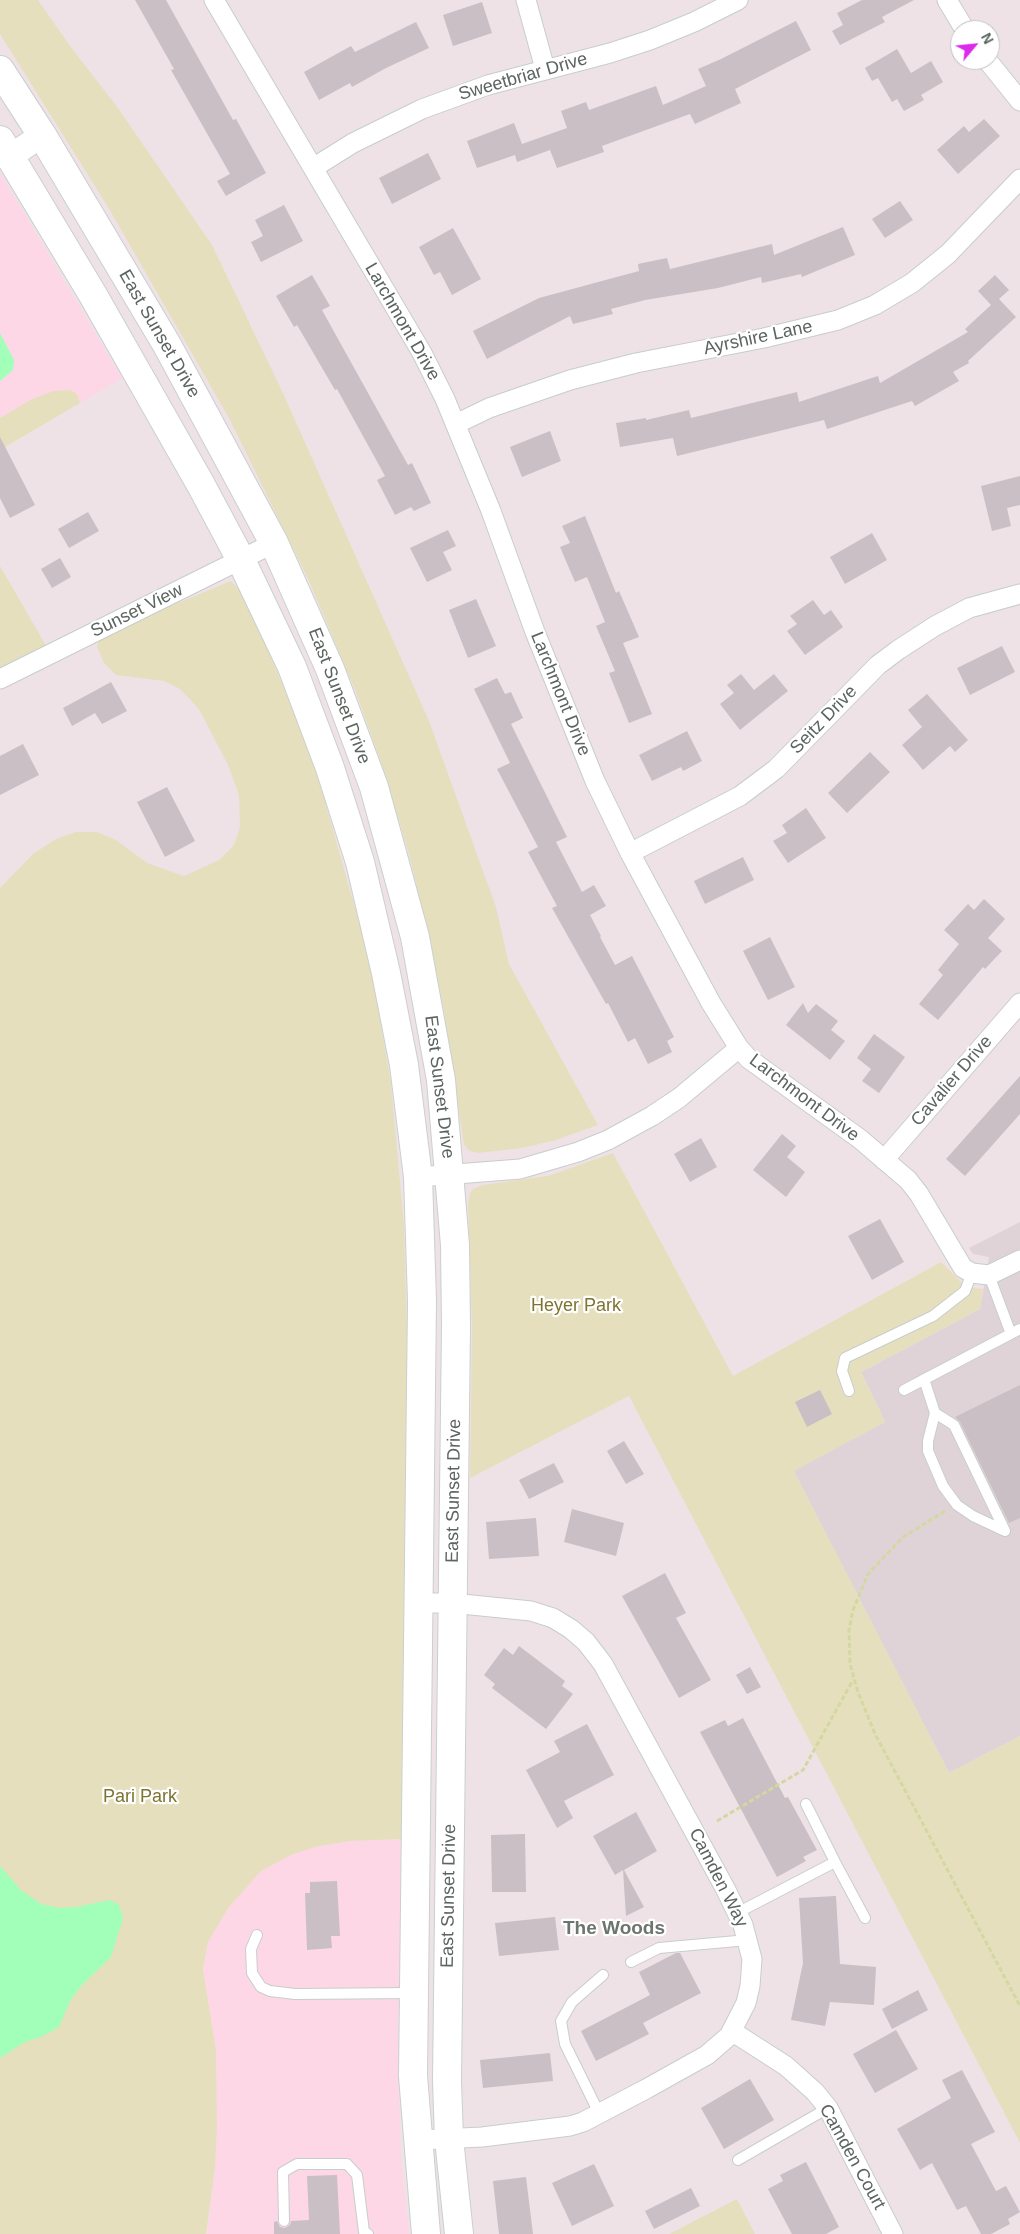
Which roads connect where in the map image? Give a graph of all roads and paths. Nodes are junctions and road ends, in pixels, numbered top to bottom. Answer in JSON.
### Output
{"nodes":[{"id":1,"x":214,"y":0,"type":"edge"},
{"id":2,"x":526,"y":0,"type":"edge"},
{"id":3,"x":738,"y":0,"type":"edge"},
{"id":4,"x":947,"y":0,"type":"edge"},
{"id":5,"x":960,"y":20,"type":"edge"},
{"id":6,"x":545,"y":69,"type":"junction"},
{"id":7,"x":0,"y":70,"type":"edge"},
{"id":8,"x":995,"y":70,"type":"edge"},
{"id":9,"x":1020,"y":101,"type":"edge"},
{"id":10,"x":42,"y":135,"type":"junction"},
{"id":11,"x":4,"y":153,"type":"edge"},
{"id":12,"x":313,"y":168,"type":"junction"},
{"id":13,"x":1020,"y":179,"type":"edge"},
{"id":14,"x":456,"y":424,"type":"junction"},
{"id":15,"x":274,"y":543,"type":"junction"},
{"id":16,"x":241,"y":560,"type":"junction"},
{"id":17,"x":1020,"y":594,"type":"edge"},
{"id":18,"x":0,"y":679,"type":"edge"},
{"id":19,"x":630,"y":853,"type":"junction"},
{"id":20,"x":1020,"y":1003,"type":"edge"},
{"id":21,"x":739,"y":1048,"type":"junction"},
{"id":22,"x":884,"y":1160,"type":"junction"},
{"id":23,"x":450,"y":1175,"type":"junction"},
{"id":24,"x":418,"y":1177,"type":"junction"},
{"id":25,"x":1020,"y":1260,"type":"edge"},
{"id":26,"x":980,"y":1274,"type":"junction"},
{"id":27,"x":1016,"y":1332,"type":"edge"},
{"id":28,"x":924,"y":1380,"type":"junction"},
{"id":29,"x":904,"y":1390,"type":"dead end"},
{"id":30,"x":850,"y":1391,"type":"dead end"},
{"id":31,"x":935,"y":1413,"type":"junction"},
{"id":32,"x":957,"y":1505,"type":"junction"},
{"id":33,"x":419,"y":1603,"type":"junction"},
{"id":34,"x":452,"y":1603,"type":"junction"},
{"id":35,"x":854,"y":1680,"type":"junction"},
{"id":36,"x":806,"y":1804,"type":"dead end"},
{"id":37,"x":717,"y":1821,"type":"dead end"},
{"id":38,"x":835,"y":1862,"type":"junction"},
{"id":39,"x":737,"y":1913,"type":"junction"},
{"id":40,"x":865,"y":1918,"type":"dead end"},
{"id":41,"x":257,"y":1935,"type":"dead end"},
{"id":42,"x":748,"y":1940,"type":"junction"},
{"id":43,"x":631,"y":1962,"type":"dead end"},
{"id":44,"x":604,"y":1975,"type":"dead end"},
{"id":45,"x":413,"y":1993,"type":"junction"},
{"id":46,"x":1020,"y":2006,"type":"edge"},
{"id":47,"x":733,"y":2032,"type":"junction"},
{"id":48,"x":828,"y":2108,"type":"junction"},
{"id":49,"x":599,"y":2113,"type":"junction"},
{"id":50,"x":449,"y":2139,"type":"junction"},
{"id":51,"x":418,"y":2140,"type":"junction"},
{"id":52,"x":738,"y":2160,"type":"dead end"},
{"id":53,"x":284,"y":2221,"type":"dead end"},
{"id":54,"x":368,"y":2234,"type":"edge"},
{"id":55,"x":426,"y":2234,"type":"edge"},
{"id":56,"x":459,"y":2234,"type":"edge"},
{"id":57,"x":893,"y":2234,"type":"edge"}],
"edges":[{"from":1,"to":12,"type":"street","name":"Larchmont Drive"},
{"from":2,"to":6,"type":"street"},
{"from":3,"to":6,"type":"street","name":"Sweetbriar Drive"},
{"from":4,"to":5,"type":"street"},
{"from":6,"to":12,"type":"street","name":"Sweetbriar Drive"},
{"from":7,"to":10,"type":"main road","name":"East Sunset Drive"},
{"from":8,"to":9,"type":"street"},
{"from":10,"to":11,"type":"street"},
{"from":10,"to":15,"type":"main road","name":"East Sunset Drive"},
{"from":11,"to":16,"type":"main road","name":"East Sunset Drive"},
{"from":12,"to":14,"type":"street","name":"Larchmont Drive"},
{"from":13,"to":14,"type":"street","name":"Ayrshire Lane"},
{"from":14,"to":19,"type":"street","name":"Larchmont Drive"},
{"from":15,"to":16,"type":"street","name":"Sunset View"},
{"from":15,"to":23,"type":"main road","name":"East Sunset Drive"},
{"from":16,"to":18,"type":"street","name":"Sunset View"},
{"from":16,"to":24,"type":"main road","name":"East Sunset Drive"},
{"from":17,"to":19,"type":"street","name":"Seitz Drive"},
{"from":19,"to":21,"type":"street","name":"Larchmont Drive"},
{"from":20,"to":22,"type":"street","name":"Cavalier Drive"},
{"from":21,"to":22,"type":"street","name":"Larchmont Drive"},
{"from":21,"to":23,"type":"street"},
{"from":22,"to":26,"type":"street","name":"Larchmont Drive"},
{"from":23,"to":24,"type":"street"},
{"from":23,"to":34,"type":"main road","name":"East Sunset Drive"},
{"from":24,"to":33,"type":"main road","name":"East Sunset Drive"},
{"from":25,"to":26,"type":"street"},
{"from":26,"to":27,"type":"lane"},
{"from":26,"to":30,"type":"lane"},
{"from":27,"to":28,"type":"lane"},
{"from":28,"to":29,"type":"lane"},
{"from":28,"to":31,"type":"lane"},
{"from":31,"to":32,"type":"lane"},
{"from":31,"to":32,"type":"lane"},
{"from":32,"to":35,"type":"path"},
{"from":33,"to":34,"type":"street","name":"Camden Way"},
{"from":33,"to":45,"type":"main road","name":"East Sunset Drive"},
{"from":34,"to":39,"type":"street","name":"Camden Way"},
{"from":34,"to":50,"type":"main road","name":"East Sunset Drive"},
{"from":35,"to":37,"type":"path"},
{"from":35,"to":46,"type":"path"},
{"from":36,"to":38,"type":"lane"},
{"from":38,"to":39,"type":"lane"},
{"from":38,"to":40,"type":"lane"},
{"from":39,"to":42,"type":"street","name":"Camden Way"},
{"from":41,"to":45,"type":"lane"},
{"from":42,"to":43,"type":"lane"},
{"from":42,"to":47,"type":"street","name":"Camden Way"},
{"from":44,"to":49,"type":"lane"},
{"from":45,"to":51,"type":"main road","name":"East Sunset Drive"},
{"from":47,"to":48,"type":"street","name":"Camden Court"},
{"from":47,"to":49,"type":"street","name":"Camden Way"},
{"from":48,"to":52,"type":"lane"},
{"from":48,"to":57,"type":"street","name":"Camden Court"},
{"from":49,"to":50,"type":"street","name":"Camden Way"},
{"from":50,"to":51,"type":"street","name":"Camden Way"},
{"from":50,"to":56,"type":"main road","name":"East Sunset Drive"},
{"from":51,"to":55,"type":"main road","name":"East Sunset Drive"},
{"from":53,"to":54,"type":"lane"}]}
